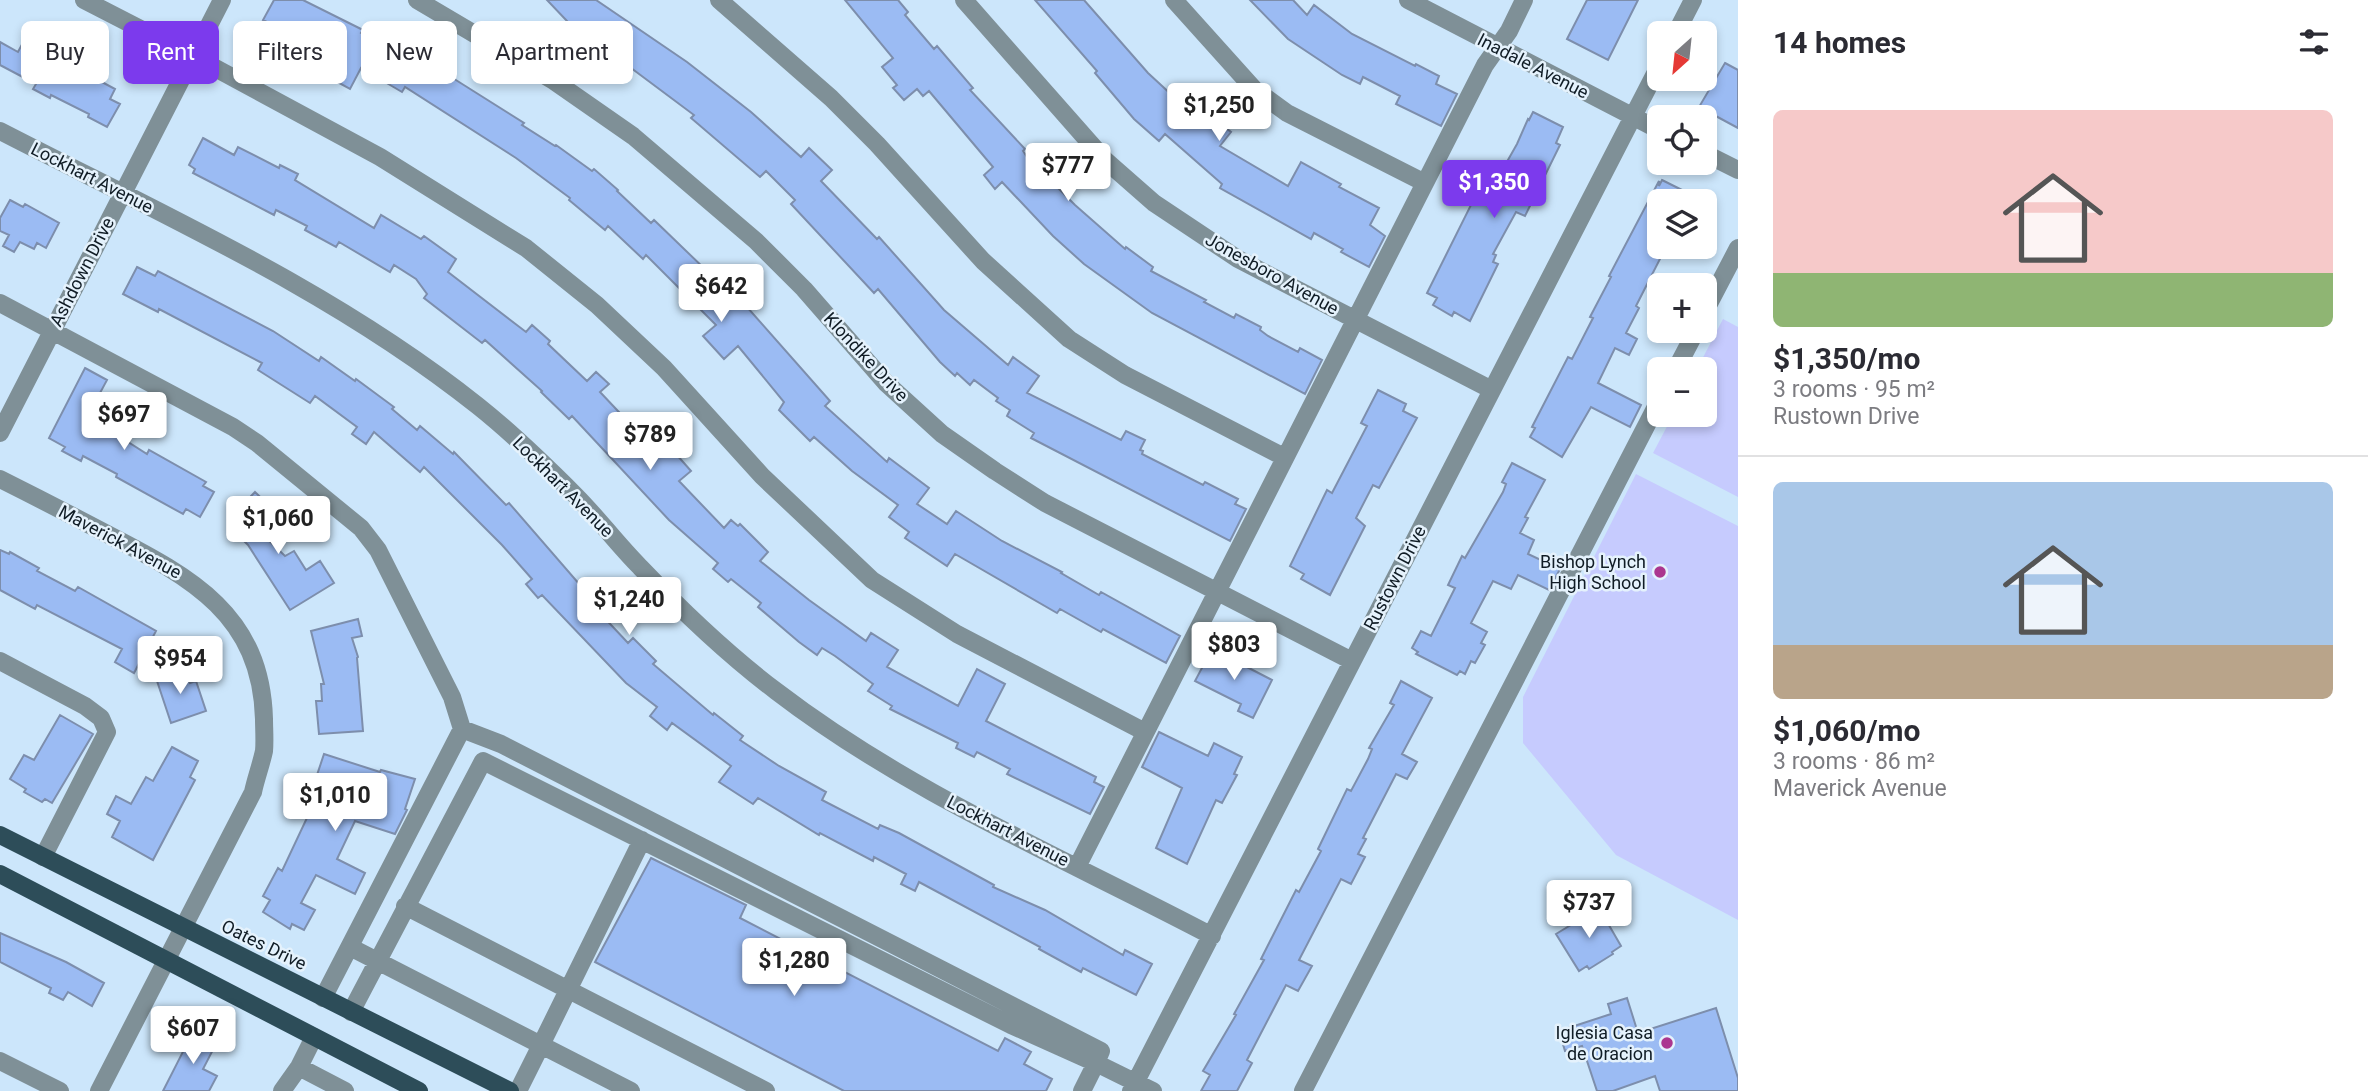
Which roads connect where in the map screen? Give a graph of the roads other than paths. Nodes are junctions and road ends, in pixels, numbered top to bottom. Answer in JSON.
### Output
{"nodes":[{"id":1,"x":84,"y":0,"type":"edge"},
{"id":2,"x":222,"y":0,"type":"edge"},
{"id":3,"x":417,"y":0,"type":"edge"},
{"id":4,"x":719,"y":0,"type":"edge"},
{"id":5,"x":964,"y":0,"type":"edge"},
{"id":6,"x":1174,"y":0,"type":"edge"},
{"id":7,"x":1408,"y":0,"type":"edge"},
{"id":8,"x":1524,"y":0,"type":"edge"},
{"id":9,"x":1693,"y":0,"type":"edge"},
{"id":10,"x":125,"y":21,"type":"edge"},
{"id":11,"x":211,"y":21,"type":"edge"},
{"id":12,"x":1682,"y":21,"type":"edge"},
{"id":13,"x":1497,"y":47,"type":"junction"},
{"id":14,"x":219,"y":70,"type":"edge"},
{"id":15,"x":178,"y":84,"type":"edge"},
{"id":16,"x":1647,"y":89,"type":"edge"},
{"id":17,"x":1633,"y":117,"type":"junction"},
{"id":18,"x":1647,"y":124,"type":"edge"},
{"id":19,"x":0,"y":131,"type":"edge"},
{"id":20,"x":1717,"y":160,"type":"edge"},
{"id":21,"x":1738,"y":170,"type":"edge"},
{"id":22,"x":1425,"y":183,"type":"junction"},
{"id":23,"x":122,"y":193,"type":"junction"},
{"id":24,"x":1738,"y":248,"type":"edge"},
{"id":25,"x":1717,"y":288,"type":"edge"},
{"id":26,"x":0,"y":303,"type":"edge"},
{"id":27,"x":1355,"y":319,"type":"junction"},
{"id":28,"x":52,"y":330,"type":"junction"},
{"id":29,"x":1492,"y":390,"type":"junction"},
{"id":30,"x":1647,"y":424,"type":"edge"},
{"id":31,"x":0,"y":433,"type":"edge"},
{"id":32,"x":1284,"y":457,"type":"junction"},
{"id":33,"x":0,"y":479,"type":"edge"},
{"id":34,"x":1216,"y":591,"type":"junction"},
{"id":35,"x":0,"y":661,"type":"edge"},
{"id":36,"x":1352,"y":661,"type":"junction"},
{"id":37,"x":462,"y":729,"type":"junction"},
{"id":38,"x":1145,"y":732,"type":"junction"},
{"id":39,"x":0,"y":835,"type":"edge"},
{"id":40,"x":642,"y":839,"type":"junction"},
{"id":41,"x":43,"y":857,"type":"junction"},
{"id":42,"x":1077,"y":867,"type":"junction"},
{"id":43,"x":0,"y":874,"type":"edge"},
{"id":44,"x":405,"y":906,"type":"junction"},
{"id":45,"x":181,"y":928,"type":"junction"},
{"id":46,"x":1212,"y":936,"type":"junction"},
{"id":47,"x":350,"y":947,"type":"junction"},
{"id":48,"x":166,"y":959,"type":"junction"},
{"id":49,"x":377,"y":960,"type":"junction"},
{"id":50,"x":569,"y":989,"type":"junction"},
{"id":51,"x":323,"y":998,"type":"junction"},
{"id":52,"x":351,"y":1012,"type":"junction"},
{"id":53,"x":314,"y":1037,"type":"junction"},
{"id":54,"x":541,"y":1045,"type":"junction"},
{"id":55,"x":0,"y":1061,"type":"edge"},
{"id":56,"x":1096,"y":1063,"type":"junction"},
{"id":57,"x":299,"y":1067,"type":"junction"},
{"id":58,"x":1133,"y":1086,"type":"edge"},
{"id":59,"x":60,"y":1091,"type":"edge"},
{"id":60,"x":99,"y":1091,"type":"edge"},
{"id":61,"x":282,"y":1091,"type":"edge"},
{"id":62,"x":345,"y":1091,"type":"edge"},
{"id":63,"x":419,"y":1091,"type":"edge"},
{"id":64,"x":510,"y":1091,"type":"edge"},
{"id":65,"x":517,"y":1091,"type":"edge"},
{"id":66,"x":631,"y":1091,"type":"edge"},
{"id":67,"x":766,"y":1091,"type":"edge"},
{"id":68,"x":1082,"y":1091,"type":"edge"},
{"id":69,"x":1153,"y":1091,"type":"edge"},
{"id":70,"x":1303,"y":1091,"type":"edge"}],
"edges":[{"from":1,"to":10,"type":"street"},
{"from":2,"to":11,"type":"street","name":"Ashdown Drive"},
{"from":3,"to":34,"type":"street","name":"Klondike Drive"},
{"from":4,"to":32,"type":"street"},
{"from":5,"to":27,"type":"street","name":"Jonesboro Avenue"},
{"from":6,"to":22,"type":"street"},
{"from":7,"to":13,"type":"street","name":"Inadale Avenue"},
{"from":8,"to":13,"type":"street"},
{"from":9,"to":12,"type":"street"},
{"from":13,"to":17,"type":"street","name":"Inadale Avenue"},
{"from":13,"to":22,"type":"street"},
{"from":14,"to":38,"type":"street"},
{"from":15,"to":23,"type":"street","name":"Ashdown Drive"},
{"from":16,"to":17,"type":"street","name":"Rustown Drive"},
{"from":17,"to":18,"type":"street","name":"Inadale Avenue"},
{"from":17,"to":29,"type":"street","name":"Rustown Drive"},
{"from":19,"to":23,"type":"street","name":"Lockhart Avenue"},
{"from":20,"to":21,"type":"street"},
{"from":22,"to":27,"type":"street"},
{"from":23,"to":28,"type":"street","name":"Ashdown Drive"},
{"from":23,"to":42,"type":"street","name":"Lockhart Avenue"},
{"from":24,"to":25,"type":"street"},
{"from":26,"to":28,"type":"street"},
{"from":27,"to":29,"type":"street","name":"Jonesboro Avenue"},
{"from":27,"to":32,"type":"street"},
{"from":28,"to":31,"type":"street","name":"Ashdown Drive"},
{"from":28,"to":37,"type":"street"},
{"from":29,"to":36,"type":"street","name":"Rustown Drive"},
{"from":30,"to":70,"type":"street"},
{"from":32,"to":34,"type":"street"},
{"from":33,"to":45,"type":"street","name":"Maverick Avenue"},
{"from":34,"to":36,"type":"street","name":"Klondike Drive"},
{"from":34,"to":38,"type":"street"},
{"from":35,"to":41,"type":"street"},
{"from":36,"to":46,"type":"street","name":"Rustown Drive"},
{"from":37,"to":47,"type":"street"},
{"from":37,"to":56,"type":"street"},
{"from":38,"to":42,"type":"street"},
{"from":39,"to":41,"type":"main road","name":"Oates Drive"},
{"from":40,"to":44,"type":"street"},
{"from":40,"to":50,"type":"street"},
{"from":40,"to":56,"type":"street"},
{"from":41,"to":45,"type":"main road","name":"Oates Drive"},
{"from":42,"to":46,"type":"street","name":"Lockhart Avenue"},
{"from":43,"to":48,"type":"main road"},
{"from":44,"to":49,"type":"street"},
{"from":44,"to":50,"type":"street"},
{"from":45,"to":48,"type":"street","name":"Maverick Avenue"},
{"from":45,"to":51,"type":"main road","name":"Oates Drive"},
{"from":46,"to":58,"type":"street","name":"Rustown Drive"},
{"from":47,"to":49,"type":"street"},
{"from":47,"to":51,"type":"street"},
{"from":48,"to":53,"type":"main road"},
{"from":48,"to":60,"type":"street","name":"Maverick Avenue"},
{"from":49,"to":52,"type":"street"},
{"from":49,"to":54,"type":"street"},
{"from":50,"to":54,"type":"street"},
{"from":50,"to":67,"type":"street"},
{"from":51,"to":52,"type":"main road","name":"Oates Drive"},
{"from":52,"to":64,"type":"main road","name":"Oates Drive"},
{"from":53,"to":57,"type":"street"},
{"from":53,"to":63,"type":"main road"},
{"from":54,"to":65,"type":"street"},
{"from":54,"to":66,"type":"street"},
{"from":55,"to":59,"type":"street"},
{"from":56,"to":58,"type":"street"},
{"from":56,"to":68,"type":"street"},
{"from":57,"to":61,"type":"street"},
{"from":57,"to":62,"type":"street"},
{"from":58,"to":69,"type":"street"}]}
